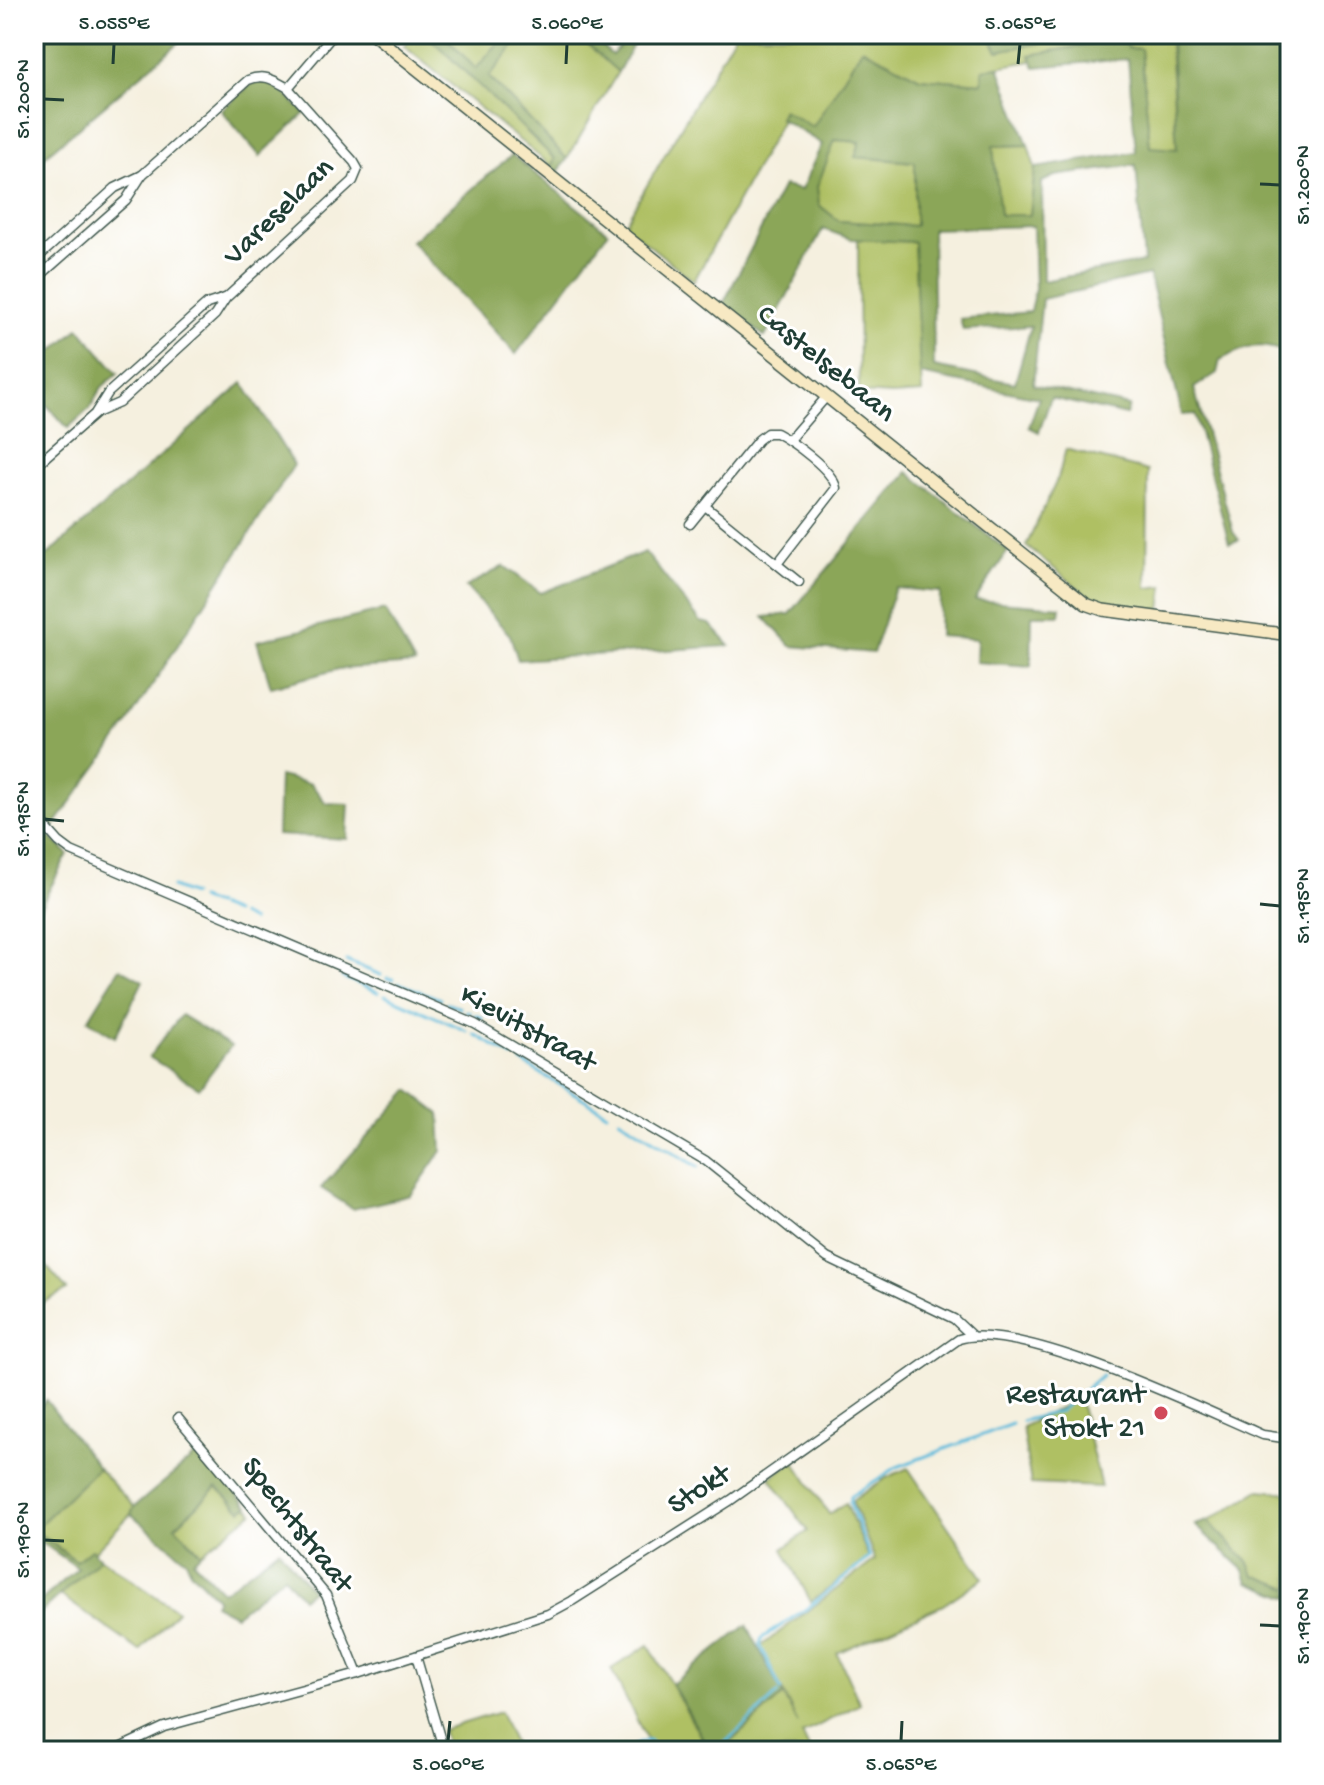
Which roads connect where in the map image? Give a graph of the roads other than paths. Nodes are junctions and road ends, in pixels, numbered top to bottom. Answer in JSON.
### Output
{"nodes":[{"id":1,"x":334,"y":34,"type":"edge"},
{"id":2,"x":373,"y":34,"type":"edge"},
{"id":3,"x":288,"y":88,"type":"junction"},
{"id":4,"x":142,"y":175,"type":"junction"},
{"id":5,"x":34,"y":261,"type":"edge"},
{"id":6,"x":34,"y":281,"type":"edge"},
{"id":7,"x":226,"y":298,"type":"junction"},
{"id":8,"x":827,"y":396,"type":"junction"},
{"id":9,"x":96,"y":413,"type":"junction"},
{"id":10,"x":789,"y":440,"type":"junction"},
{"id":11,"x":34,"y":467,"type":"edge"},
{"id":12,"x":705,"y":506,"type":"junction"},
{"id":13,"x":690,"y":524,"type":"dead end"},
{"id":14,"x":777,"y":564,"type":"junction"},
{"id":15,"x":799,"y":582,"type":"dead end"},
{"id":16,"x":1290,"y":635,"type":"edge"},
{"id":17,"x":34,"y":814,"type":"edge"},
{"id":18,"x":971,"y":1335,"type":"junction"},
{"id":19,"x":178,"y":1418,"type":"dead end"},
{"id":20,"x":1290,"y":1439,"type":"edge"},
{"id":21,"x":416,"y":1656,"type":"junction"},
{"id":22,"x":358,"y":1674,"type":"junction"},
{"id":23,"x":113,"y":1751,"type":"edge"},
{"id":24,"x":444,"y":1751,"type":"edge"}],
"edges":[{"from":1,"to":3,"type":"street"},
{"from":2,"to":8,"type":"street","name":"Castelsebaan"},
{"from":3,"to":4,"type":"street"},
{"from":3,"to":7,"type":"street","name":"Vareselaan"},
{"from":4,"to":5,"type":"street"},
{"from":4,"to":6,"type":"street"},
{"from":7,"to":9,"type":"street","name":"Vareselaan"},
{"from":7,"to":9,"type":"street","name":"Vareselaan"},
{"from":8,"to":10,"type":"street"},
{"from":8,"to":16,"type":"street","name":"Castelsebaan"},
{"from":9,"to":11,"type":"street","name":"Vareselaan"},
{"from":10,"to":12,"type":"street"},
{"from":10,"to":14,"type":"street"},
{"from":12,"to":13,"type":"street"},
{"from":12,"to":14,"type":"street"},
{"from":14,"to":15,"type":"street"},
{"from":17,"to":18,"type":"street","name":"Kievitstraat"},
{"from":18,"to":20,"type":"street"},
{"from":18,"to":21,"type":"street","name":"Stokt"},
{"from":19,"to":22,"type":"street","name":"Spechtstraat"},
{"from":21,"to":22,"type":"street","name":"Stokt"},
{"from":21,"to":24,"type":"street"},
{"from":22,"to":23,"type":"street","name":"Stokt"}]}
